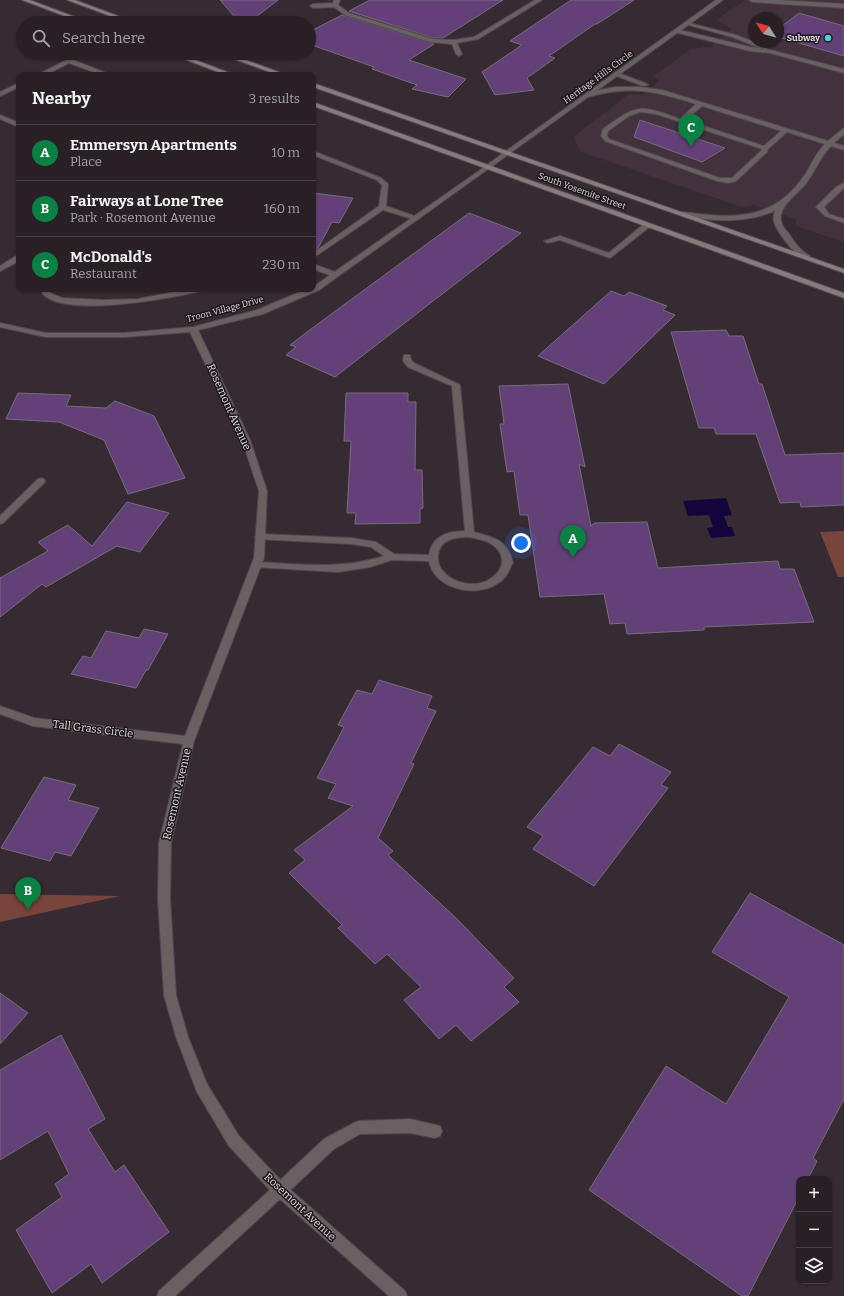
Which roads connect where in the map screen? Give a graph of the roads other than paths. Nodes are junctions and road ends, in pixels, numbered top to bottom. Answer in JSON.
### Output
{"nodes":[{"id":1,"x":25,"y":0,"type":"edge"},
{"id":2,"x":70,"y":0,"type":"edge"},
{"id":3,"x":539,"y":0,"type":"edge"},
{"id":4,"x":720,"y":0,"type":"edge"},
{"id":5,"x":752,"y":0,"type":"edge"},
{"id":6,"x":336,"y":2,"type":"edge"},
{"id":7,"x":313,"y":6,"type":"dead end"},
{"id":8,"x":844,"y":6,"type":"edge"},
{"id":9,"x":69,"y":16,"type":"edge"},
{"id":10,"x":115,"y":16,"type":"edge"},
{"id":11,"x":687,"y":23,"type":"junction"},
{"id":12,"x":676,"y":31,"type":"junction"},
{"id":13,"x":454,"y":42,"type":"junction"},
{"id":14,"x":770,"y":51,"type":"junction"},
{"id":15,"x":459,"y":54,"type":"dead end"},
{"id":16,"x":190,"y":60,"type":"edge"},
{"id":17,"x":240,"y":60,"type":"edge"},
{"id":18,"x":69,"y":61,"type":"joint"},
{"id":19,"x":844,"y":70,"type":"edge"},
{"id":20,"x":46,"y":72,"type":"edge"},
{"id":21,"x":100,"y":72,"type":"edge"},
{"id":22,"x":224,"y":72,"type":"edge"},
{"id":23,"x":275,"y":72,"type":"edge"},
{"id":24,"x":616,"y":74,"type":"junction"},
{"id":25,"x":16,"y":86,"type":"edge"},
{"id":26,"x":316,"y":86,"type":"edge"},
{"id":27,"x":660,"y":91,"type":"junction"},
{"id":28,"x":0,"y":94,"type":"edge"},
{"id":29,"x":588,"y":95,"type":"junction"},
{"id":30,"x":700,"y":104,"type":"junction"},
{"id":31,"x":316,"y":105,"type":"edge"},
{"id":32,"x":0,"y":117,"type":"edge"},
{"id":33,"x":681,"y":121,"type":"junction"},
{"id":34,"x":16,"y":124,"type":"edge"},
{"id":35,"x":786,"y":130,"type":"junction"},
{"id":36,"x":844,"y":130,"type":"edge"},
{"id":37,"x":829,"y":144,"type":"junction"},
{"id":38,"x":765,"y":148,"type":"junction"},
{"id":39,"x":844,"y":148,"type":"edge"},
{"id":40,"x":508,"y":153,"type":"junction"},
{"id":41,"x":316,"y":154,"type":"edge"},
{"id":42,"x":486,"y":168,"type":"junction"},
{"id":43,"x":844,"y":184,"type":"edge"},
{"id":44,"x":783,"y":203,"type":"junction"},
{"id":45,"x":382,"y":206,"type":"junction"},
{"id":46,"x":683,"y":214,"type":"junction"},
{"id":47,"x":416,"y":218,"type":"junction"},
{"id":48,"x":844,"y":220,"type":"edge"},
{"id":49,"x":648,"y":225,"type":"junction"},
{"id":50,"x":548,"y":241,"type":"dead end"},
{"id":51,"x":316,"y":254,"type":"edge"},
{"id":52,"x":807,"y":258,"type":"junction"},
{"id":53,"x":16,"y":260,"type":"edge"},
{"id":54,"x":316,"y":267,"type":"edge"},
{"id":55,"x":0,"y":269,"type":"edge"},
{"id":56,"x":844,"y":271,"type":"edge"},
{"id":57,"x":335,"y":275,"type":"junction"},
{"id":58,"x":316,"y":288,"type":"edge"},
{"id":59,"x":47,"y":292,"type":"edge"},
{"id":60,"x":188,"y":292,"type":"edge"},
{"id":61,"x":307,"y":292,"type":"edge"},
{"id":62,"x":844,"y":296,"type":"edge"},
{"id":63,"x":0,"y":325,"type":"edge"},
{"id":64,"x":193,"y":329,"type":"junction"},
{"id":65,"x":407,"y":357,"type":"dead end"},
{"id":66,"x":41,"y":481,"type":"dead end"},
{"id":67,"x":0,"y":521,"type":"edge"},
{"id":68,"x":470,"y":534,"type":"junction"},
{"id":69,"x":260,"y":537,"type":"junction"},
{"id":70,"x":392,"y":557,"type":"junction"},
{"id":71,"x":433,"y":558,"type":"junction"},
{"id":72,"x":256,"y":565,"type":"junction"},
{"id":73,"x":0,"y":710,"type":"edge"},
{"id":74,"x":189,"y":741,"type":"junction"},
{"id":75,"x":435,"y":1131,"type":"dead end"},
{"id":76,"x":280,"y":1190,"type":"junction"},
{"id":77,"x":164,"y":1296,"type":"edge"},
{"id":78,"x":400,"y":1296,"type":"edge"}],
"edges":[{"from":1,"to":9,"type":"main road"},
{"from":2,"to":10,"type":"main road"},
{"from":3,"to":13,"type":"street"},
{"from":4,"to":11,"type":"street","name":"Heritage Hills Circle"},
{"from":5,"to":8,"type":"street"},
{"from":6,"to":7,"type":"street"},
{"from":6,"to":13,"type":"street"},
{"from":11,"to":12,"type":"street","name":"Heritage Hills Circle"},
{"from":11,"to":14,"type":"street"},
{"from":12,"to":14,"type":"street"},
{"from":12,"to":24,"type":"street","name":"Heritage Hills Circle"},
{"from":13,"to":15,"type":"street"},
{"from":14,"to":19,"type":"street"},
{"from":16,"to":22,"type":"main road"},
{"from":17,"to":23,"type":"main road"},
{"from":18,"to":20,"type":"street"},
{"from":18,"to":21,"type":"street"},
{"from":24,"to":27,"type":"street"},
{"from":24,"to":29,"type":"street","name":"Heritage Hills Circle"},
{"from":25,"to":28,"type":"street"},
{"from":26,"to":40,"type":"main road","name":"South Yosemite Street"},
{"from":27,"to":29,"type":"street"},
{"from":27,"to":30,"type":"street"},
{"from":29,"to":40,"type":"street","name":"Heritage Hills Circle"},
{"from":30,"to":33,"type":"street"},
{"from":30,"to":35,"type":"street"},
{"from":31,"to":42,"type":"main road","name":"South Yosemite Street"},
{"from":32,"to":34,"type":"street"},
{"from":33,"to":38,"type":"street"},
{"from":33,"to":38,"type":"street"},
{"from":35,"to":37,"type":"street"},
{"from":35,"to":38,"type":"street"},
{"from":36,"to":37,"type":"street"},
{"from":37,"to":39,"type":"street"},
{"from":37,"to":44,"type":"street"},
{"from":40,"to":42,"type":"street","name":"Heritage Hills Circle"},
{"from":40,"to":46,"type":"main road","name":"South Yosemite Street"},
{"from":41,"to":45,"type":"street"},
{"from":42,"to":47,"type":"street","name":"Troon Village Drive"},
{"from":42,"to":49,"type":"main road","name":"South Yosemite Street"},
{"from":43,"to":48,"type":"street"},
{"from":44,"to":46,"type":"street"},
{"from":44,"to":52,"type":"street"},
{"from":45,"to":47,"type":"street"},
{"from":45,"to":51,"type":"street"},
{"from":46,"to":52,"type":"main road","name":"South Yosemite Street"},
{"from":47,"to":57,"type":"street","name":"Troon Village Drive"},
{"from":49,"to":50,"type":"street"},
{"from":49,"to":62,"type":"main road","name":"South Yosemite Street"},
{"from":52,"to":56,"type":"main road","name":"South Yosemite Street"},
{"from":53,"to":55,"type":"street"},
{"from":54,"to":57,"type":"street"},
{"from":57,"to":58,"type":"street","name":"Troon Village Drive"},
{"from":59,"to":60,"type":"street"},
{"from":61,"to":64,"type":"street","name":"Troon Village Drive"},
{"from":63,"to":64,"type":"street","name":"Troon Village Drive"},
{"from":64,"to":69,"type":"street","name":"Rosemont Avenue"},
{"from":65,"to":68,"type":"street"},
{"from":66,"to":67,"type":"street"},
{"from":68,"to":71,"type":"street"},
{"from":68,"to":71,"type":"street"},
{"from":69,"to":70,"type":"street"},
{"from":69,"to":72,"type":"street","name":"Rosemont Avenue"},
{"from":70,"to":71,"type":"street"},
{"from":70,"to":72,"type":"street"},
{"from":72,"to":74,"type":"street","name":"Rosemont Avenue"},
{"from":73,"to":74,"type":"street","name":"Tall Grass Circle"},
{"from":74,"to":76,"type":"street","name":"Rosemont Avenue"},
{"from":75,"to":76,"type":"street"},
{"from":76,"to":77,"type":"street"},
{"from":76,"to":78,"type":"street","name":"Rosemont Avenue"}]}
